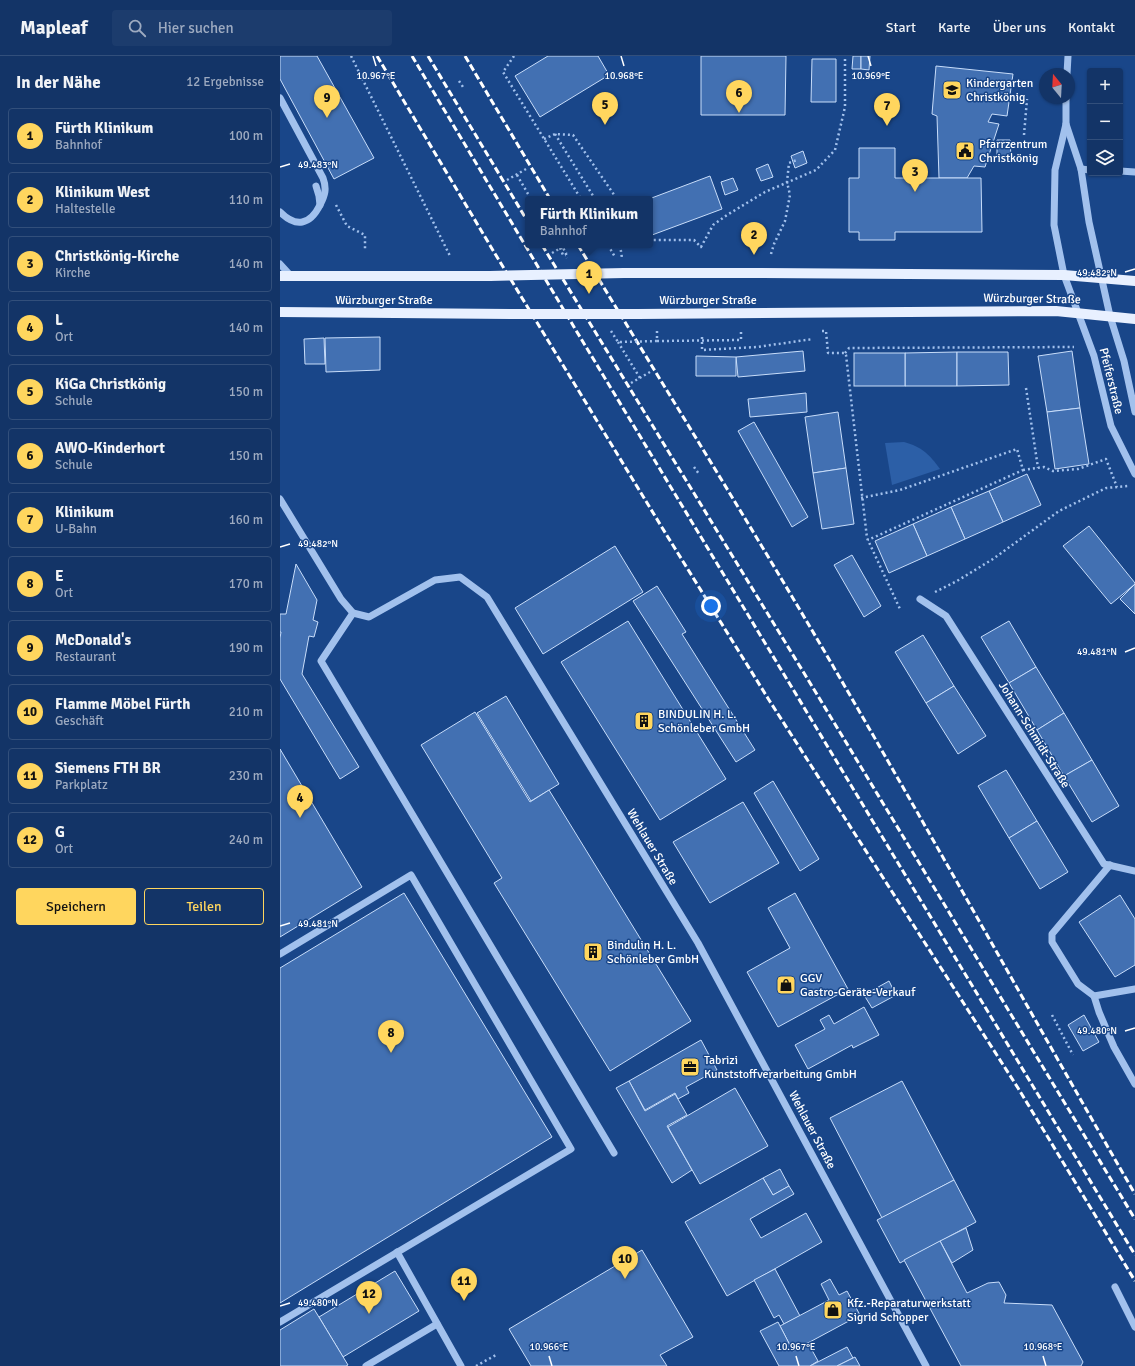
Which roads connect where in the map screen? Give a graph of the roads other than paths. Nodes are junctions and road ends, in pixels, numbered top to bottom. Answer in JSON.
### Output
{"nodes":[{"id":1,"x":1068,"y":56,"type":"edge"},
{"id":2,"x":1067,"y":68,"type":"edge"},
{"id":3,"x":280,"y":98,"type":"edge"},
{"id":4,"x":1066,"y":104,"type":"edge"},
{"id":5,"x":1066,"y":124,"type":"junction"},
{"id":6,"x":1081,"y":169,"type":"junction"},
{"id":7,"x":1087,"y":170,"type":"edge"},
{"id":8,"x":1123,"y":171,"type":"edge"},
{"id":9,"x":1135,"y":172,"type":"edge"},
{"id":10,"x":316,"y":186,"type":"dead end"},
{"id":11,"x":320,"y":205,"type":"junction"},
{"id":12,"x":280,"y":212,"type":"edge"},
{"id":13,"x":280,"y":264,"type":"edge"},
{"id":14,"x":1064,"y":275,"type":"junction"},
{"id":15,"x":280,"y":276,"type":"edge"},
{"id":16,"x":291,"y":276,"type":"junction"},
{"id":17,"x":1102,"y":278,"type":"junction"},
{"id":18,"x":1135,"y":281,"type":"edge"},
{"id":19,"x":280,"y":312,"type":"edge"},
{"id":20,"x":1078,"y":313,"type":"junction"},
{"id":21,"x":1110,"y":316,"type":"junction"},
{"id":22,"x":1135,"y":319,"type":"edge"},
{"id":23,"x":1135,"y":412,"type":"edge"},
{"id":24,"x":1135,"y":474,"type":"edge"},
{"id":25,"x":280,"y":499,"type":"edge"},
{"id":26,"x":920,"y":599,"type":"road end"},
{"id":27,"x":353,"y":613,"type":"junction"},
{"id":28,"x":1110,"y":865,"type":"junction"},
{"id":29,"x":1135,"y":870,"type":"edge"},
{"id":30,"x":280,"y":954,"type":"edge"},
{"id":31,"x":1135,"y":989,"type":"edge"},
{"id":32,"x":1094,"y":996,"type":"junction"},
{"id":33,"x":1135,"y":1084,"type":"edge"},
{"id":34,"x":614,"y":1154,"type":"dead end"},
{"id":35,"x":397,"y":1252,"type":"junction"},
{"id":36,"x":1115,"y":1287,"type":"dead end"},
{"id":37,"x":280,"y":1322,"type":"edge"},
{"id":38,"x":437,"y":1324,"type":"junction"},
{"id":39,"x":1135,"y":1327,"type":"edge"},
{"id":40,"x":366,"y":1366,"type":"edge"},
{"id":41,"x":461,"y":1366,"type":"edge"},
{"id":42,"x":926,"y":1366,"type":"edge"}],
"edges":[{"from":1,"to":2,"type":"street"},
{"from":3,"to":11,"type":"street"},
{"from":4,"to":5,"type":"street"},
{"from":5,"to":6,"type":"street","name":"Pfeiferstraße"},
{"from":5,"to":14,"type":"street","name":"Pfeiferstraße"},
{"from":6,"to":7,"type":"street"},
{"from":6,"to":17,"type":"street","name":"Pfeiferstraße"},
{"from":8,"to":9,"type":"street"},
{"from":10,"to":11,"type":"street"},
{"from":11,"to":12,"type":"street"},
{"from":13,"to":16,"type":"street"},
{"from":14,"to":16,"type":"main road","name":"Würzburger Straße","bridge":true},
{"from":14,"to":17,"type":"main road","name":"Würzburger Straße"},
{"from":14,"to":20,"type":"street","name":"Pfeiferstraße"},
{"from":15,"to":16,"type":"main road","name":"Würzburger Straße"},
{"from":17,"to":18,"type":"main road","name":"Würzburger Straße"},
{"from":17,"to":21,"type":"street","name":"Pfeiferstraße"},
{"from":19,"to":20,"type":"main road","name":"Würzburger Straße","bridge":true},
{"from":20,"to":21,"type":"main road","name":"Würzburger Straße"},
{"from":20,"to":24,"type":"street","name":"Pfeiferstraße"},
{"from":21,"to":22,"type":"main road","name":"Würzburger Straße"},
{"from":21,"to":23,"type":"street","name":"Pfeiferstraße"},
{"from":25,"to":27,"type":"street"},
{"from":26,"to":28,"type":"street","name":"Johann-Schmidt-Straße"},
{"from":27,"to":34,"type":"street"},
{"from":27,"to":42,"type":"street","name":"Wehlauer Straße"},
{"from":28,"to":29,"type":"street"},
{"from":28,"to":32,"type":"street"},
{"from":30,"to":35,"type":"street"},
{"from":31,"to":32,"type":"street"},
{"from":32,"to":33,"type":"street"},
{"from":35,"to":37,"type":"street"},
{"from":35,"to":38,"type":"street"},
{"from":36,"to":39,"type":"street"},
{"from":38,"to":40,"type":"street"},
{"from":38,"to":41,"type":"street"}]}
